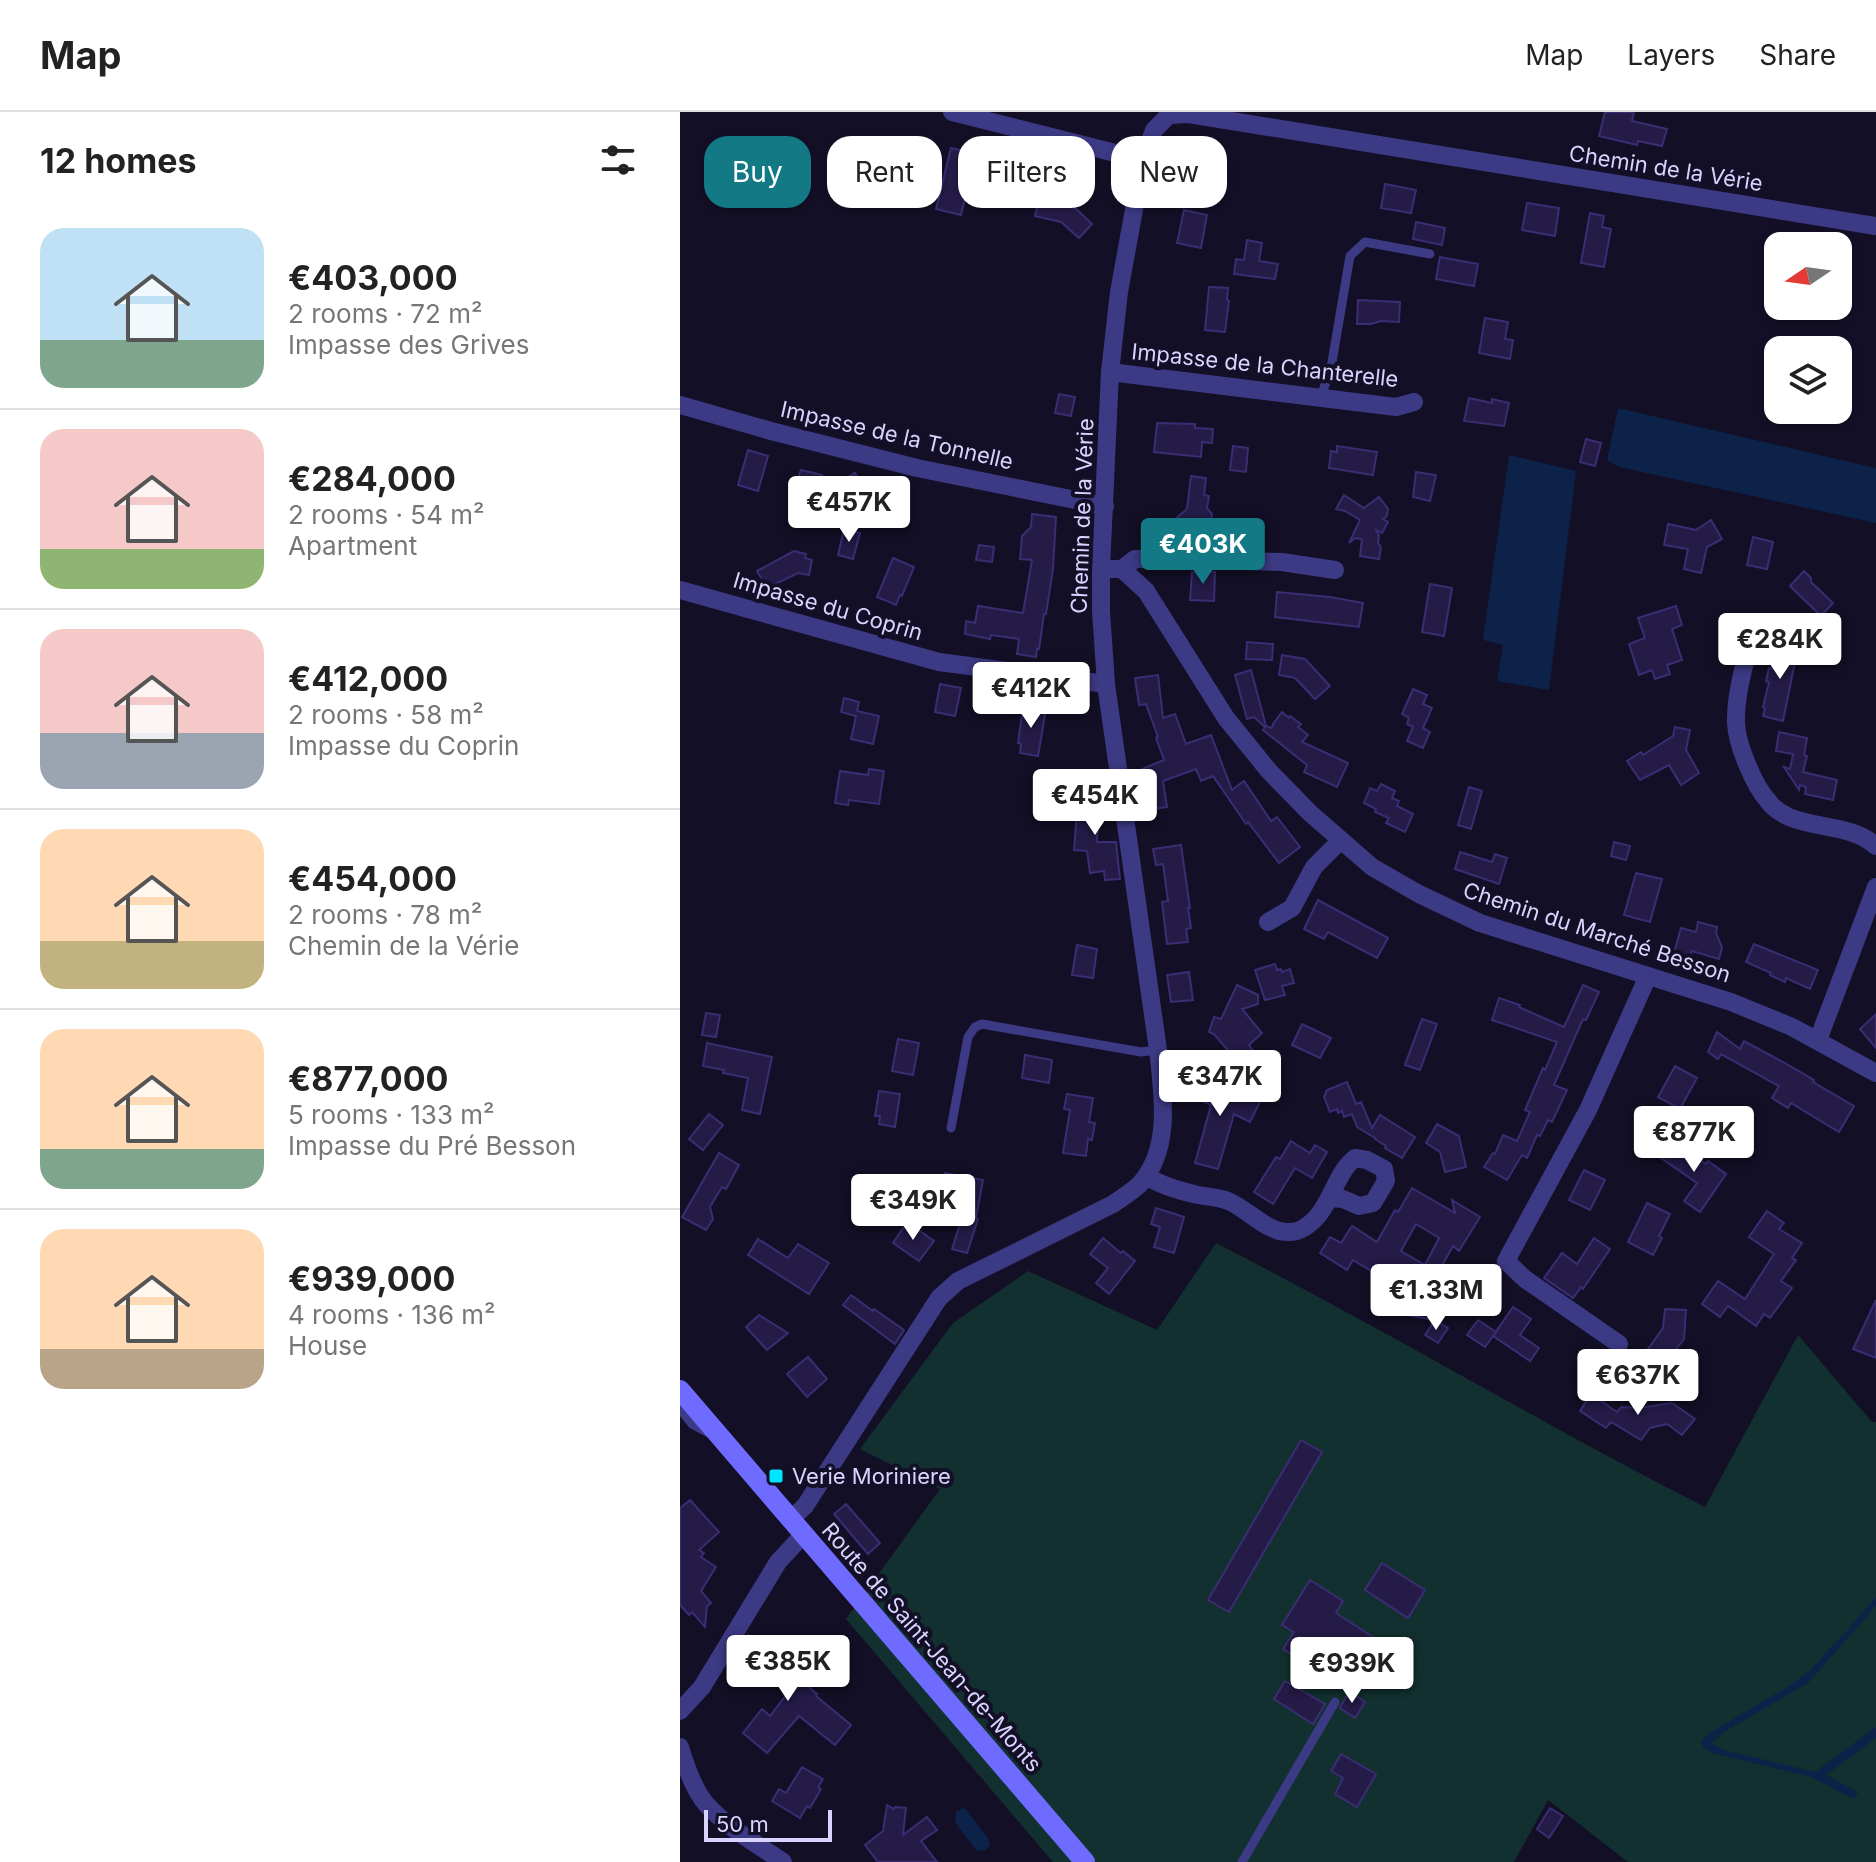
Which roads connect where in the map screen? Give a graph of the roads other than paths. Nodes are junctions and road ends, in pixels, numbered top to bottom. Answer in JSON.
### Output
{"nodes":[{"id":1,"x":952,"y":112,"type":"edge"},
{"id":2,"x":1168,"y":114,"type":"edge"},
{"id":3,"x":1152,"y":136,"type":"edge"},
{"id":4,"x":1111,"y":152,"type":"edge"},
{"id":5,"x":1134,"y":208,"type":"edge"},
{"id":6,"x":1876,"y":226,"type":"edge"},
{"id":7,"x":1430,"y":254,"type":"dead end"},
{"id":8,"x":1110,"y":372,"type":"junction"},
{"id":9,"x":1320,"y":399,"type":"junction"},
{"id":10,"x":1414,"y":402,"type":"dead end"},
{"id":11,"x":680,"y":405,"type":"edge"},
{"id":12,"x":1105,"y":506,"type":"junction"},
{"id":13,"x":1101,"y":569,"type":"junction"},
{"id":14,"x":1122,"y":569,"type":"junction"},
{"id":15,"x":1335,"y":570,"type":"dead end"},
{"id":16,"x":680,"y":590,"type":"edge"},
{"id":17,"x":1738,"y":625,"type":"dead end"},
{"id":18,"x":1106,"y":684,"type":"junction"},
{"id":19,"x":1341,"y":840,"type":"junction"},
{"id":20,"x":1876,"y":846,"type":"edge"},
{"id":21,"x":1876,"y":887,"type":"edge"},
{"id":22,"x":1268,"y":922,"type":"dead end"},
{"id":23,"x":1648,"y":976,"type":"junction"},
{"id":24,"x":1818,"y":1040,"type":"junction"},
{"id":25,"x":1158,"y":1050,"type":"junction"},
{"id":26,"x":1876,"y":1073,"type":"edge"},
{"id":27,"x":951,"y":1128,"type":"dead end"},
{"id":28,"x":1146,"y":1176,"type":"junction"},
{"id":29,"x":1330,"y":1198,"type":"dead end"},
{"id":30,"x":1619,"y":1344,"type":"dead end"},
{"id":31,"x":680,"y":1390,"type":"edge"},
{"id":32,"x":680,"y":1409,"type":"edge"},
{"id":33,"x":726,"y":1443,"type":"junction"},
{"id":34,"x":797,"y":1527,"type":"junction"},
{"id":35,"x":1335,"y":1702,"type":"dead end"},
{"id":36,"x":680,"y":1711,"type":"edge"},
{"id":37,"x":680,"y":1747,"type":"edge"},
{"id":38,"x":783,"y":1862,"type":"edge"},
{"id":39,"x":1085,"y":1862,"type":"edge"},
{"id":40,"x":1242,"y":1862,"type":"edge"}],
"edges":[{"from":1,"to":4,"type":"street"},
{"from":2,"to":3,"type":"street","name":"Chemin de la Vérie"},
{"from":2,"to":6,"type":"street","name":"Chemin de la Vérie"},
{"from":5,"to":8,"type":"street","name":"Chemin de la Vérie"},
{"from":7,"to":9,"type":"lane"},
{"from":8,"to":9,"type":"street","name":"Impasse de la Chanterelle"},
{"from":8,"to":12,"type":"street","name":"Chemin de la Vérie"},
{"from":9,"to":10,"type":"street","name":"Impasse de la Chanterelle"},
{"from":11,"to":12,"type":"street","name":"Impasse de la Tonnelle"},
{"from":12,"to":13,"type":"street","name":"Chemin de la Vérie"},
{"from":13,"to":14,"type":"street"},
{"from":13,"to":18,"type":"street","name":"Chemin de la Vérie"},
{"from":14,"to":15,"type":"street"},
{"from":14,"to":19,"type":"street","name":"Chemin du Marché Besson"},
{"from":16,"to":18,"type":"street","name":"Impasse du Coprin"},
{"from":17,"to":20,"type":"street"},
{"from":18,"to":25,"type":"street","name":"Chemin de la Vérie"},
{"from":19,"to":22,"type":"street"},
{"from":19,"to":23,"type":"street","name":"Chemin du Marché Besson"},
{"from":21,"to":24,"type":"street"},
{"from":23,"to":24,"type":"street","name":"Chemin du Marché Besson"},
{"from":23,"to":30,"type":"street"},
{"from":24,"to":26,"type":"street","name":"Chemin du Marché Besson"},
{"from":25,"to":27,"type":"lane"},
{"from":25,"to":28,"type":"street","name":"Chemin de la Vérie"},
{"from":28,"to":29,"type":"street"},
{"from":28,"to":34,"type":"street","name":"Chemin de la Vérie"},
{"from":31,"to":33,"type":"main road","name":"Route de Saint-Jean-de-Monts"},
{"from":32,"to":33,"type":"lane"},
{"from":33,"to":34,"type":"main road","name":"Route de Saint-Jean-de-Monts"},
{"from":34,"to":36,"type":"street","name":"Chemin de la Vérie"},
{"from":34,"to":39,"type":"main road","name":"Route de Saint-Jean-de-Monts"},
{"from":35,"to":40,"type":"lane"},
{"from":37,"to":38,"type":"street"}]}
